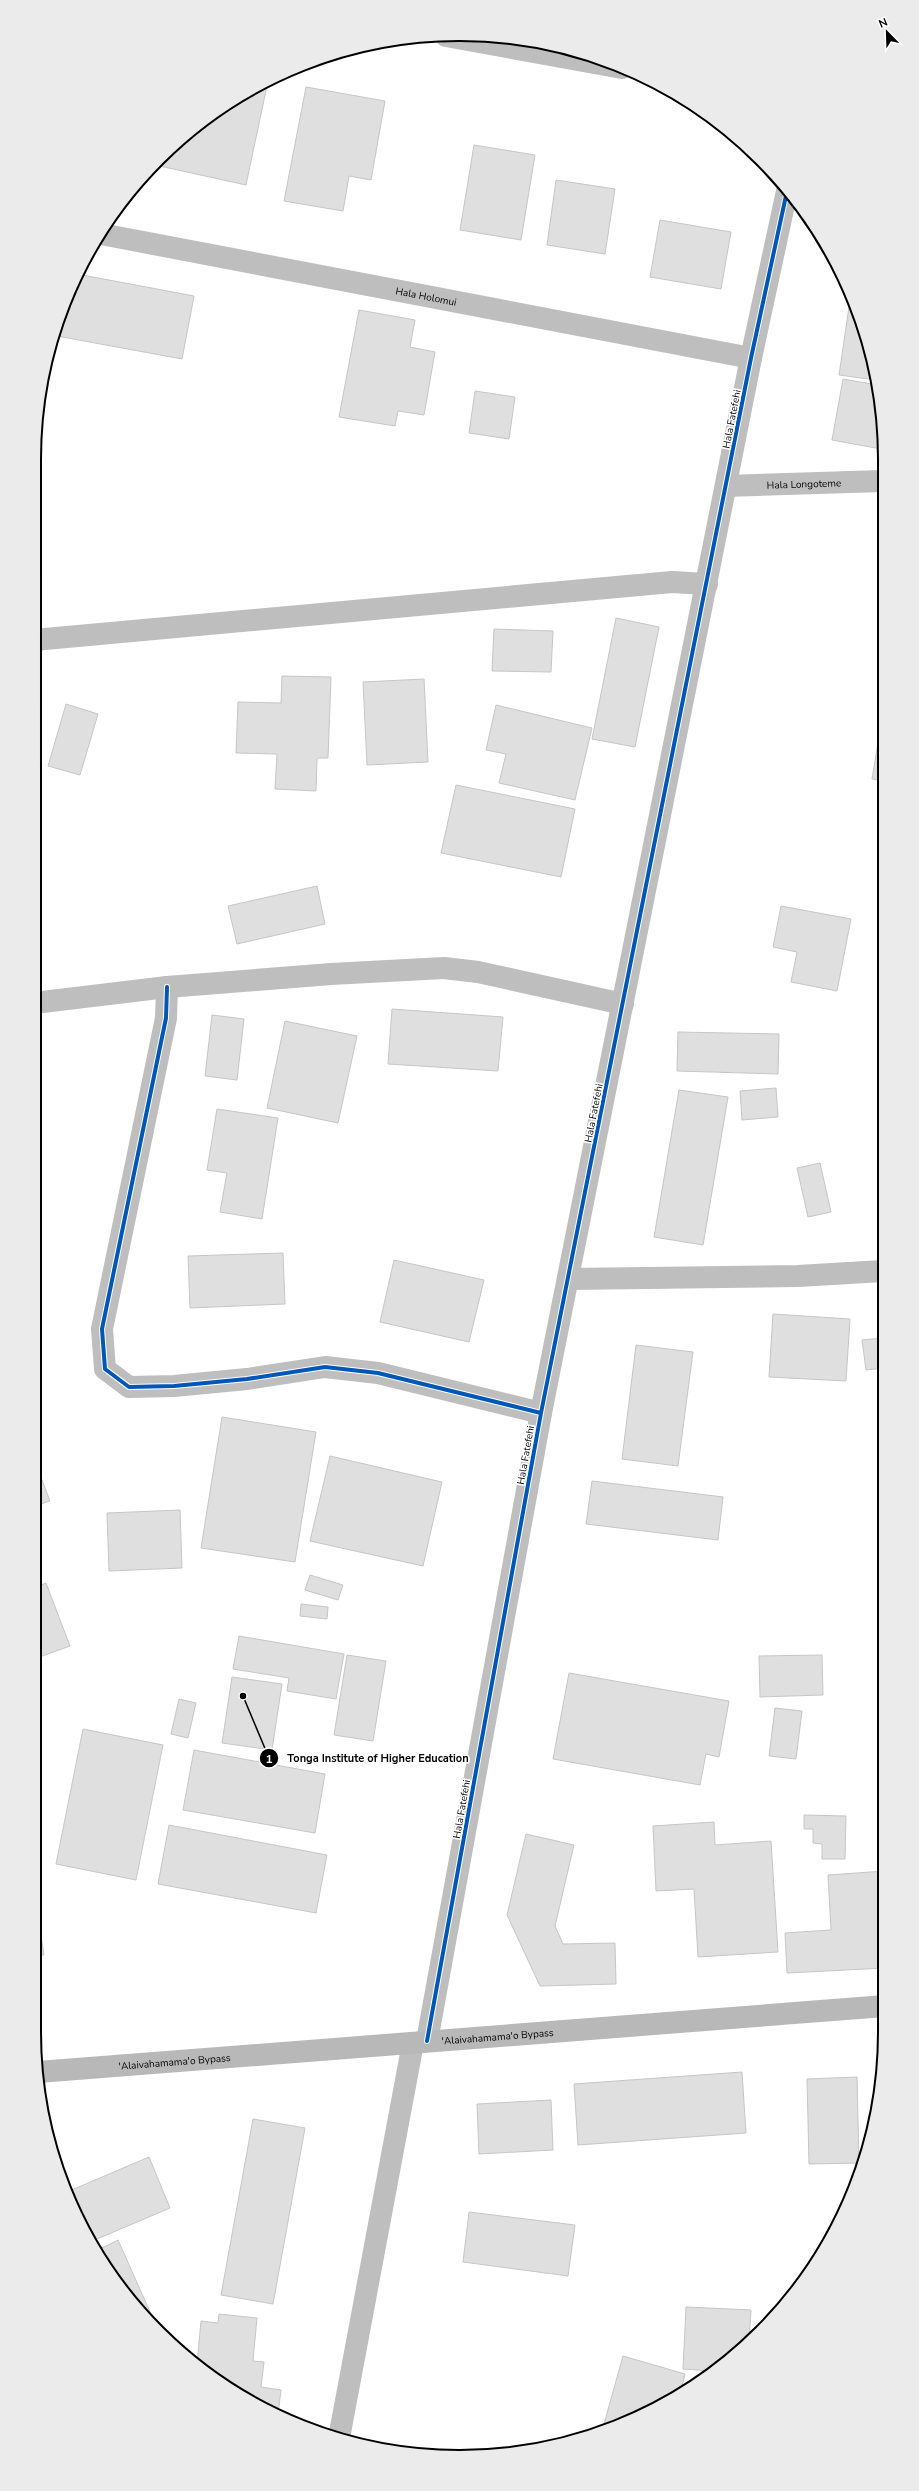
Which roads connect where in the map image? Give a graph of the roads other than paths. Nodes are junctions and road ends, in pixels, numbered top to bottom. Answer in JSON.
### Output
{"nodes":[{"id":1,"x":477,"y":42,"type":"edge"},
{"id":2,"x":593,"y":63,"type":"edge"},
{"id":3,"x":786,"y":198,"type":"edge"},
{"id":4,"x":107,"y":235,"type":"edge"},
{"id":5,"x":751,"y":358,"type":"junction"},
{"id":6,"x":878,"y":481,"type":"edge"},
{"id":7,"x":726,"y":486,"type":"junction"},
{"id":8,"x":707,"y":584,"type":"junction"},
{"id":9,"x":41,"y":639,"type":"edge"},
{"id":10,"x":167,"y":987,"type":"junction"},
{"id":11,"x":41,"y":1002,"type":"edge"},
{"id":12,"x":623,"y":1004,"type":"junction"},
{"id":13,"x":878,"y":1271,"type":"edge"},
{"id":14,"x":568,"y":1278,"type":"junction"},
{"id":15,"x":541,"y":1413,"type":"junction"},
{"id":16,"x":878,"y":2007,"type":"edge"},
{"id":17,"x":420,"y":2042,"type":"junction"},
{"id":18,"x":43,"y":2072,"type":"edge"},
{"id":19,"x":340,"y":2433,"type":"edge"}],
"edges":[{"from":1,"to":2,"type":"street"},
{"from":3,"to":5,"type":"street","name":"Hala Fatefehi"},
{"from":4,"to":5,"type":"street","name":"Hala Holomui"},
{"from":5,"to":7,"type":"street","name":"Hala Fatefehi"},
{"from":6,"to":7,"type":"street","name":"Hala Longoteme"},
{"from":7,"to":8,"type":"street","name":"Hala Fatefehi"},
{"from":8,"to":9,"type":"street"},
{"from":8,"to":12,"type":"street","name":"Hala Fatefehi"},
{"from":10,"to":11,"type":"street"},
{"from":10,"to":12,"type":"street"},
{"from":10,"to":15,"type":"street"},
{"from":12,"to":14,"type":"street","name":"Hala Fatefehi"},
{"from":13,"to":14,"type":"street"},
{"from":14,"to":15,"type":"street","name":"Hala Fatefehi"},
{"from":15,"to":17,"type":"street","name":"Hala Fatefehi"},
{"from":16,"to":17,"type":"main road","name":"'Alaivahamama'o Bypass"},
{"from":17,"to":18,"type":"main road","name":"'Alaivahamama'o Bypass"},
{"from":17,"to":19,"type":"street","name":"Hala Fatefehi"}]}
